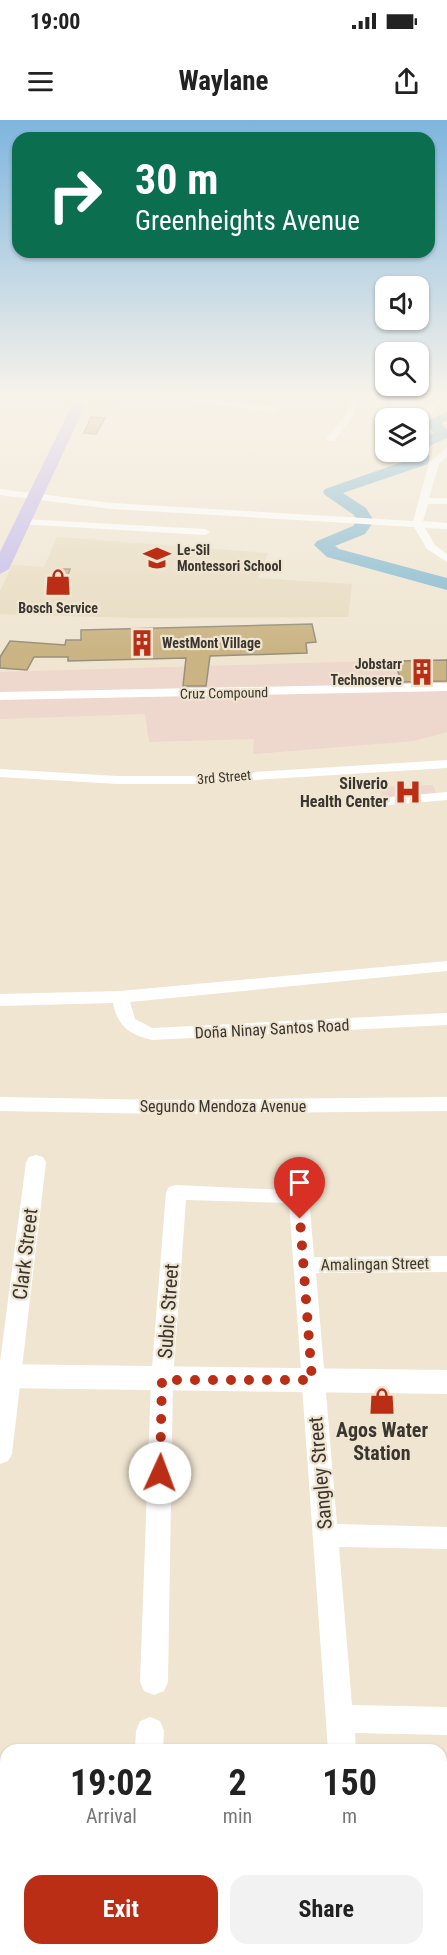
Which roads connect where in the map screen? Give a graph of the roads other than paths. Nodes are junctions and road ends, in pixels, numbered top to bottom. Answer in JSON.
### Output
{"nodes":[{"id":1,"x":30,"y":479,"type":"edge"},
{"id":2,"x":35,"y":479,"type":"edge"},
{"id":3,"x":430,"y":479,"type":"edge"},
{"id":4,"x":429,"y":482,"type":"junction"},
{"id":5,"x":444,"y":482,"type":"dead end"},
{"id":6,"x":0,"y":492,"type":"edge"},
{"id":7,"x":25,"y":495,"type":"junction"},
{"id":8,"x":425,"y":501,"type":"junction"},
{"id":9,"x":447,"y":501,"type":"edge"},
{"id":10,"x":16,"y":518,"type":"junction"},
{"id":11,"x":412,"y":524,"type":"junction"},
{"id":12,"x":447,"y":526,"type":"edge"},
{"id":13,"x":205,"y":532,"type":"dead end"},
{"id":14,"x":447,"y":559,"type":"edge"},
{"id":15,"x":0,"y":569,"type":"edge"},
{"id":16,"x":447,"y":687,"type":"edge"},
{"id":17,"x":0,"y":696,"type":"edge"},
{"id":18,"x":447,"y":764,"type":"edge"},
{"id":19,"x":0,"y":773,"type":"edge"},
{"id":20,"x":447,"y":796,"type":"edge"},
{"id":21,"x":380,"y":802,"type":"dead end"},
{"id":22,"x":447,"y":966,"type":"edge"},
{"id":23,"x":120,"y":997,"type":"junction"},
{"id":24,"x":0,"y":1000,"type":"edge"},
{"id":25,"x":447,"y":1019,"type":"edge"},
{"id":26,"x":0,"y":1104,"type":"edge"},
{"id":27,"x":447,"y":1104,"type":"edge"},
{"id":28,"x":36,"y":1162,"type":"dead end"},
{"id":29,"x":299,"y":1196,"type":"joint"},
{"id":30,"x":447,"y":1264,"type":"edge"},
{"id":31,"x":304,"y":1265,"type":"junction"},
{"id":32,"x":5,"y":1376,"type":"edge"},
{"id":33,"x":162,"y":1380,"type":"junction"},
{"id":34,"x":312,"y":1380,"type":"junction"},
{"id":35,"x":447,"y":1382,"type":"edge"},
{"id":36,"x":0,"y":1454,"type":"edge"},
{"id":37,"x":325,"y":1535,"type":"junction"},
{"id":38,"x":447,"y":1538,"type":"edge"},
{"id":39,"x":154,"y":1682,"type":"dead end"},
{"id":40,"x":338,"y":1719,"type":"junction"},
{"id":41,"x":447,"y":1721,"type":"edge"},
{"id":42,"x":341,"y":1744,"type":"edge"}],
"edges":[{"from":1,"to":7,"type":"main road"},
{"from":2,"to":7,"type":"main road"},
{"from":3,"to":4,"type":"street"},
{"from":4,"to":5,"type":"street"},
{"from":4,"to":8,"type":"street"},
{"from":6,"to":7,"type":"street"},
{"from":7,"to":10,"type":"main road"},
{"from":7,"to":11,"type":"street"},
{"from":8,"to":9,"type":"street"},
{"from":8,"to":11,"type":"street"},
{"from":10,"to":13,"type":"street"},
{"from":10,"to":15,"type":"main road"},
{"from":11,"to":12,"type":"street"},
{"from":11,"to":14,"type":"street"},
{"from":16,"to":17,"type":"street","name":"Cruz Compound"},
{"from":18,"to":19,"type":"street","name":"3rd Street"},
{"from":20,"to":21,"type":"street"},
{"from":22,"to":23,"type":"street"},
{"from":23,"to":24,"type":"street"},
{"from":23,"to":25,"type":"street","name":"Doña Ninay Santos Road"},
{"from":26,"to":27,"type":"street","name":"Segundo Mendoza Avenue"},
{"from":28,"to":32,"type":"street","name":"Clark Street"},
{"from":29,"to":31,"type":"street","name":"Sangley Street"},
{"from":29,"to":33,"type":"street","name":"Subic Street"},
{"from":30,"to":31,"type":"street","name":"Amalingan Street"},
{"from":31,"to":34,"type":"street","name":"Sangley Street"},
{"from":32,"to":33,"type":"street"},
{"from":32,"to":36,"type":"street","name":"Clark Street"},
{"from":33,"to":34,"type":"street"},
{"from":33,"to":39,"type":"street","name":"Subic Street"},
{"from":34,"to":35,"type":"street"},
{"from":34,"to":37,"type":"street","name":"Sangley Street"},
{"from":37,"to":38,"type":"street"},
{"from":37,"to":40,"type":"street","name":"Sangley Street"},
{"from":40,"to":41,"type":"street"},
{"from":40,"to":42,"type":"street","name":"Sangley Street"}]}
